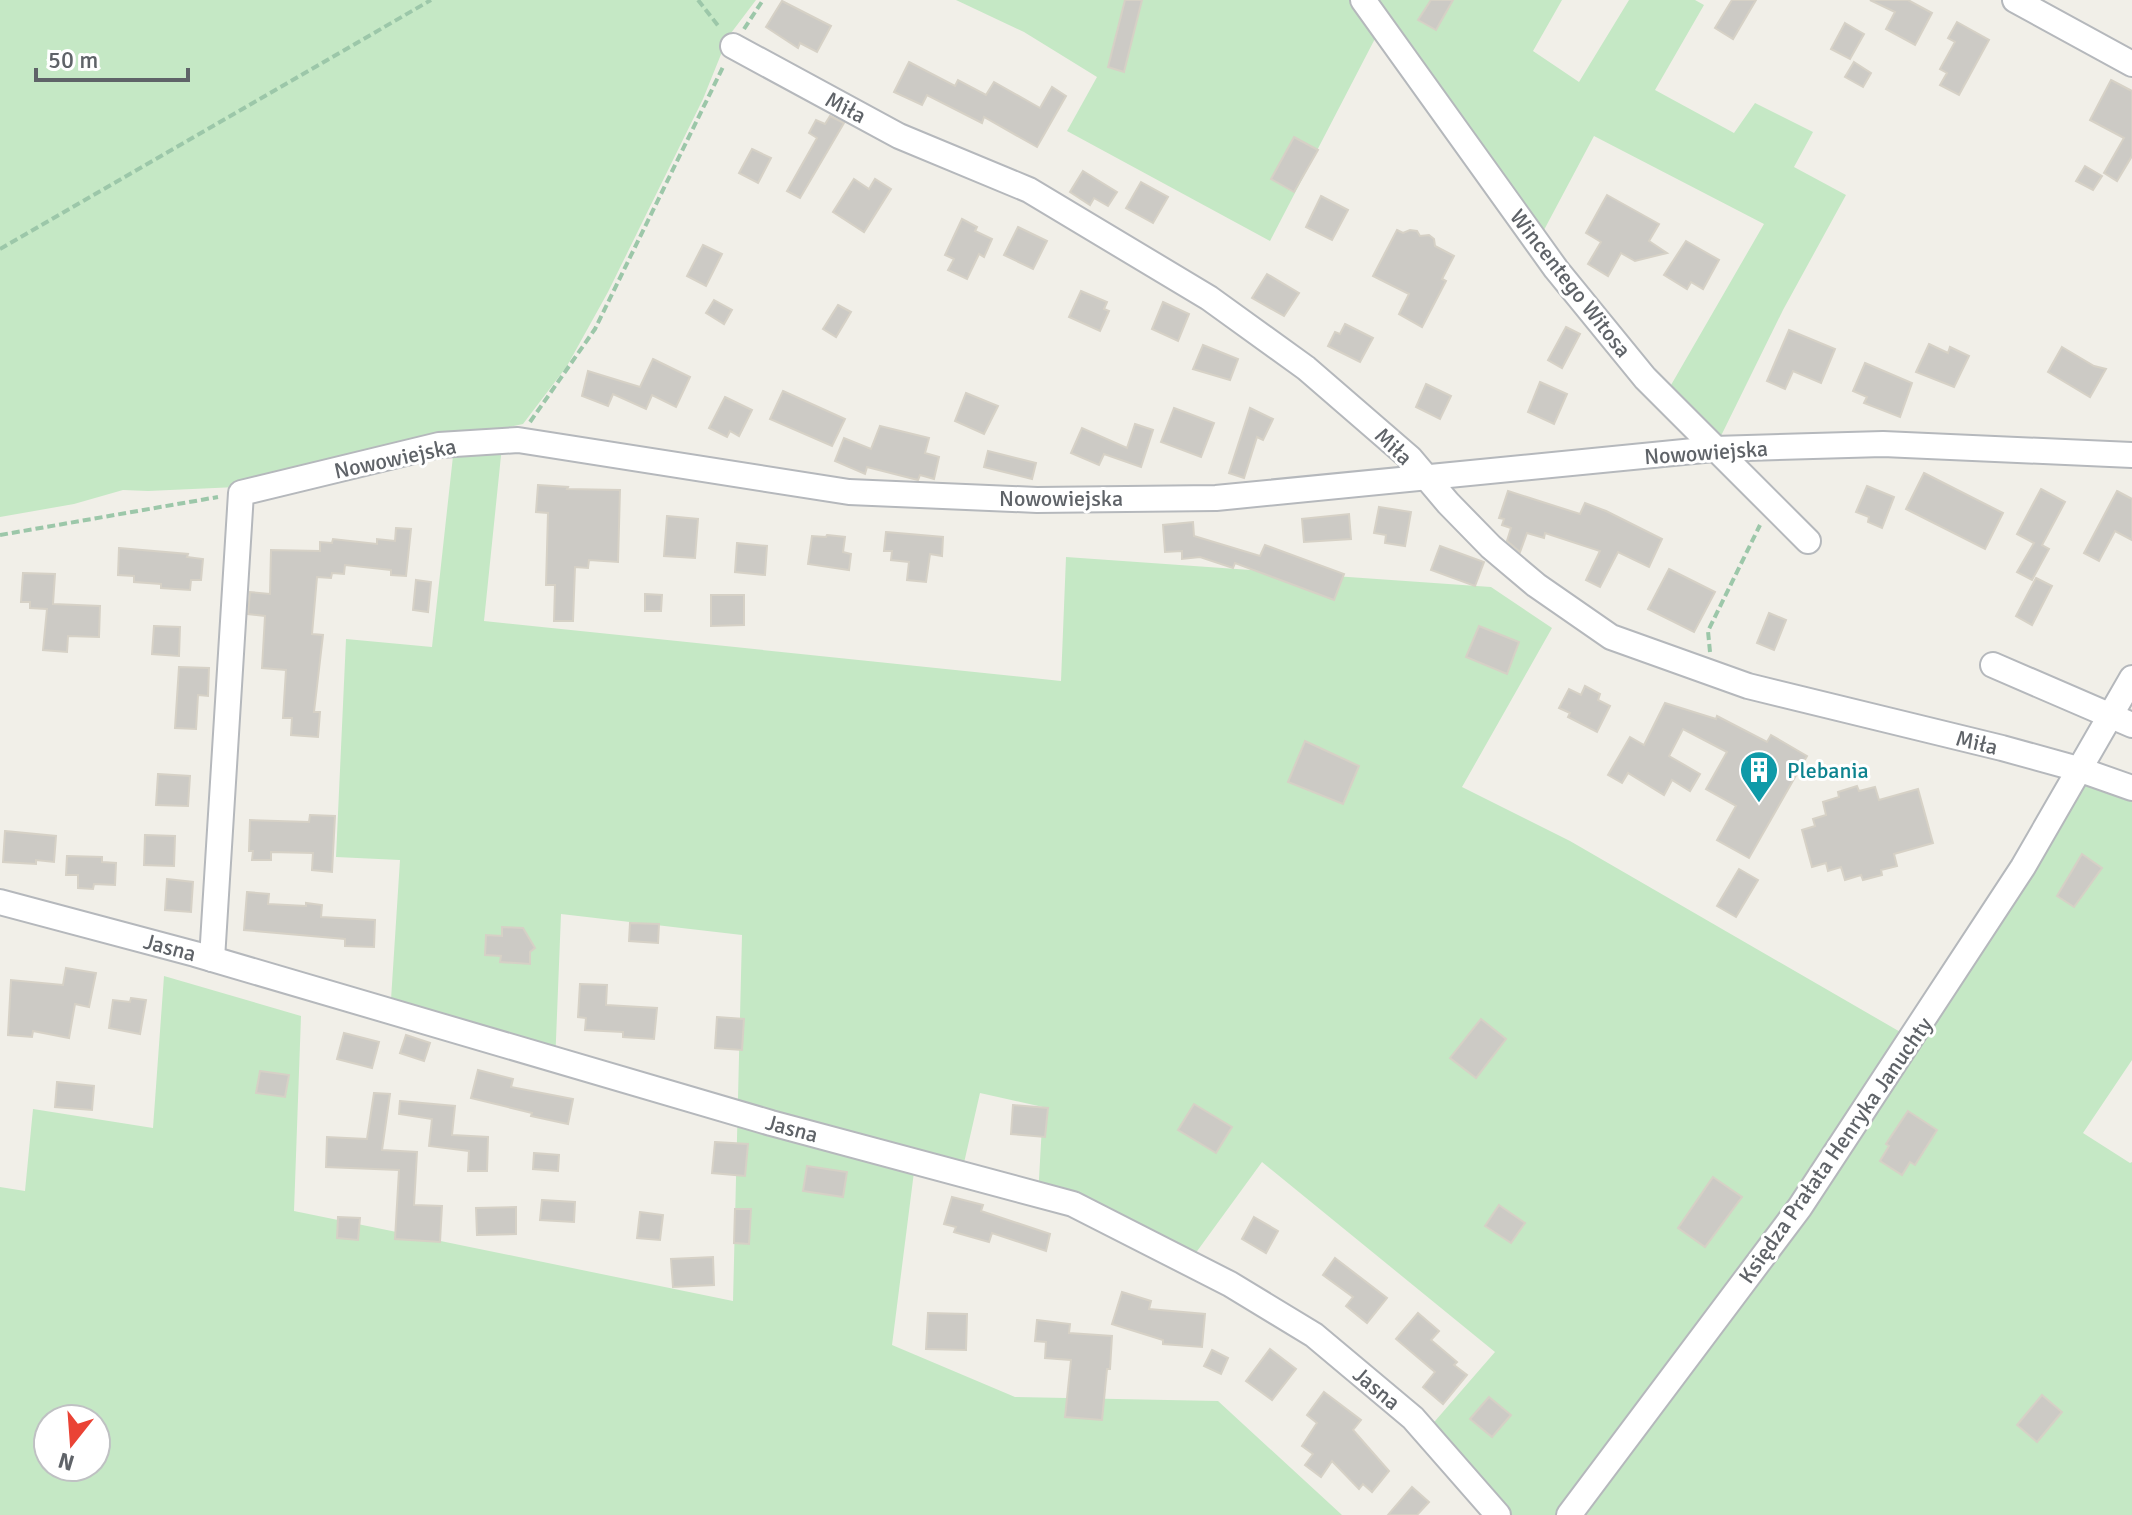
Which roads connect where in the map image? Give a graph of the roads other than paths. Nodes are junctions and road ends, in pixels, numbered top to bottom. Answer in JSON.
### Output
{"nodes":[{"id":1,"x":1363,"y":0,"type":"edge"},
{"id":2,"x":2015,"y":0,"type":"edge"},
{"id":3,"x":733,"y":46,"type":"road end"},
{"id":4,"x":2132,"y":64,"type":"edge"},
{"id":5,"x":1714,"y":449,"type":"junction"},
{"id":6,"x":2132,"y":455,"type":"edge"},
{"id":7,"x":1424,"y":477,"type":"junction"},
{"id":8,"x":1808,"y":541,"type":"dead end"},
{"id":9,"x":1993,"y":665,"type":"dead end"},
{"id":10,"x":2132,"y":678,"type":"edge"},
{"id":11,"x":2121,"y":721,"type":"edge"},
{"id":12,"x":2078,"y":769,"type":"junction"},
{"id":13,"x":2132,"y":788,"type":"edge"},
{"id":14,"x":0,"y":902,"type":"edge"},
{"id":15,"x":212,"y":959,"type":"junction"},
{"id":16,"x":1498,"y":1515,"type":"edge"},
{"id":17,"x":1569,"y":1515,"type":"edge"}],
"edges":[{"from":1,"to":5,"type":"street","name":"Wincentego Witosa"},
{"from":2,"to":4,"type":"street"},
{"from":3,"to":7,"type":"street","name":"Miła"},
{"from":5,"to":6,"type":"street","name":"Nowowiejska"},
{"from":5,"to":7,"type":"street","name":"Nowowiejska"},
{"from":5,"to":8,"type":"street","name":"Wincentego Witosa"},
{"from":7,"to":12,"type":"street","name":"Miła"},
{"from":7,"to":15,"type":"street","name":"Nowowiejska"},
{"from":9,"to":11,"type":"street"},
{"from":10,"to":11,"type":"street"},
{"from":11,"to":12,"type":"street"},
{"from":12,"to":13,"type":"street","name":"Miła"},
{"from":12,"to":17,"type":"street","name":"Księdza Prałata Henryka Januchty"},
{"from":14,"to":15,"type":"street","name":"Jasna"},
{"from":15,"to":16,"type":"street","name":"Jasna"}]}
